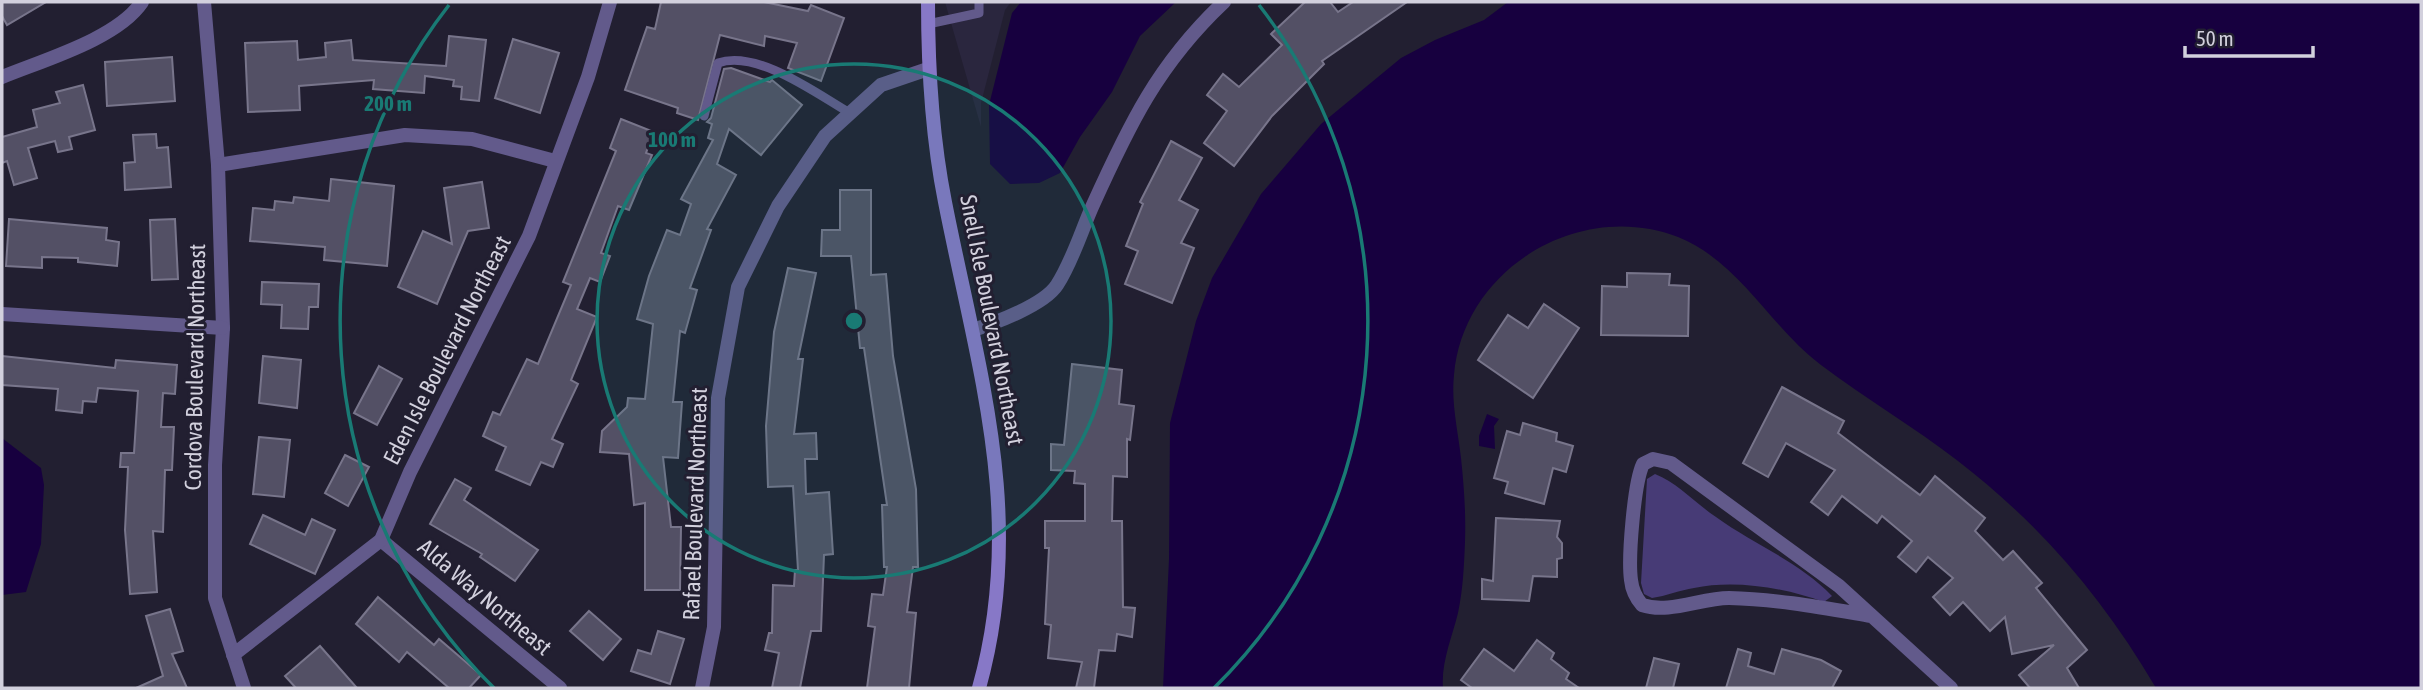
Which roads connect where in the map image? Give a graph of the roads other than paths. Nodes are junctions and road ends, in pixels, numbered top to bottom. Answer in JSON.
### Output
{"nodes":[{"id":1,"x":142,"y":2,"type":"edge"},
{"id":2,"x":204,"y":2,"type":"edge"},
{"id":3,"x":610,"y":2,"type":"edge"},
{"id":4,"x":928,"y":2,"type":"edge"},
{"id":5,"x":979,"y":2,"type":"edge"},
{"id":6,"x":1224,"y":2,"type":"edge"},
{"id":7,"x":928,"y":24,"type":"junction"},
{"id":8,"x":928,"y":69,"type":"junction"},
{"id":9,"x":2,"y":77,"type":"edge"},
{"id":10,"x":850,"y":113,"type":"junction"},
{"id":11,"x":704,"y":116,"type":"dead end"},
{"id":12,"x":555,"y":161,"type":"junction"},
{"id":13,"x":218,"y":165,"type":"junction"},
{"id":14,"x":2,"y":314,"type":"edge"},
{"id":15,"x":223,"y":328,"type":"junction"},
{"id":16,"x":973,"y":330,"type":"junction"},
{"id":17,"x":381,"y":540,"type":"junction"},
{"id":18,"x":1871,"y":615,"type":"junction"},
{"id":19,"x":233,"y":654,"type":"junction"},
{"id":20,"x":244,"y":688,"type":"edge"},
{"id":21,"x":560,"y":688,"type":"edge"},
{"id":22,"x":702,"y":688,"type":"edge"},
{"id":23,"x":979,"y":688,"type":"edge"},
{"id":24,"x":1951,"y":688,"type":"edge"}],
"edges":[{"from":1,"to":9,"type":"street"},
{"from":2,"to":13,"type":"street","name":"Cordova Boulevard Northeast"},
{"from":3,"to":12,"type":"street","name":"Eden Isle Boulevard Northeast"},
{"from":4,"to":7,"type":"street","name":"Snell Isle Boulevard Northeast"},
{"from":5,"to":7,"type":"lane"},
{"from":6,"to":16,"type":"street"},
{"from":7,"to":8,"type":"street","name":"Snell Isle Boulevard Northeast"},
{"from":8,"to":10,"type":"street","name":"Rafael Boulevard Northeast"},
{"from":8,"to":16,"type":"street","name":"Snell Isle Boulevard Northeast"},
{"from":10,"to":11,"type":"lane"},
{"from":10,"to":22,"type":"street","name":"Rafael Boulevard Northeast"},
{"from":12,"to":13,"type":"street"},
{"from":12,"to":17,"type":"street","name":"Eden Isle Boulevard Northeast"},
{"from":13,"to":15,"type":"street","name":"Cordova Boulevard Northeast"},
{"from":14,"to":15,"type":"street"},
{"from":15,"to":19,"type":"street","name":"Cordova Boulevard Northeast"},
{"from":16,"to":23,"type":"street","name":"Snell Isle Boulevard Northeast"},
{"from":17,"to":19,"type":"street","name":"Eden Isle Boulevard Northeast"},
{"from":17,"to":21,"type":"street","name":"Alda Way Northeast"},
{"from":18,"to":18,"type":"street"},
{"from":18,"to":24,"type":"street"},
{"from":19,"to":20,"type":"street","name":"Cordova Boulevard Northeast"}]}
